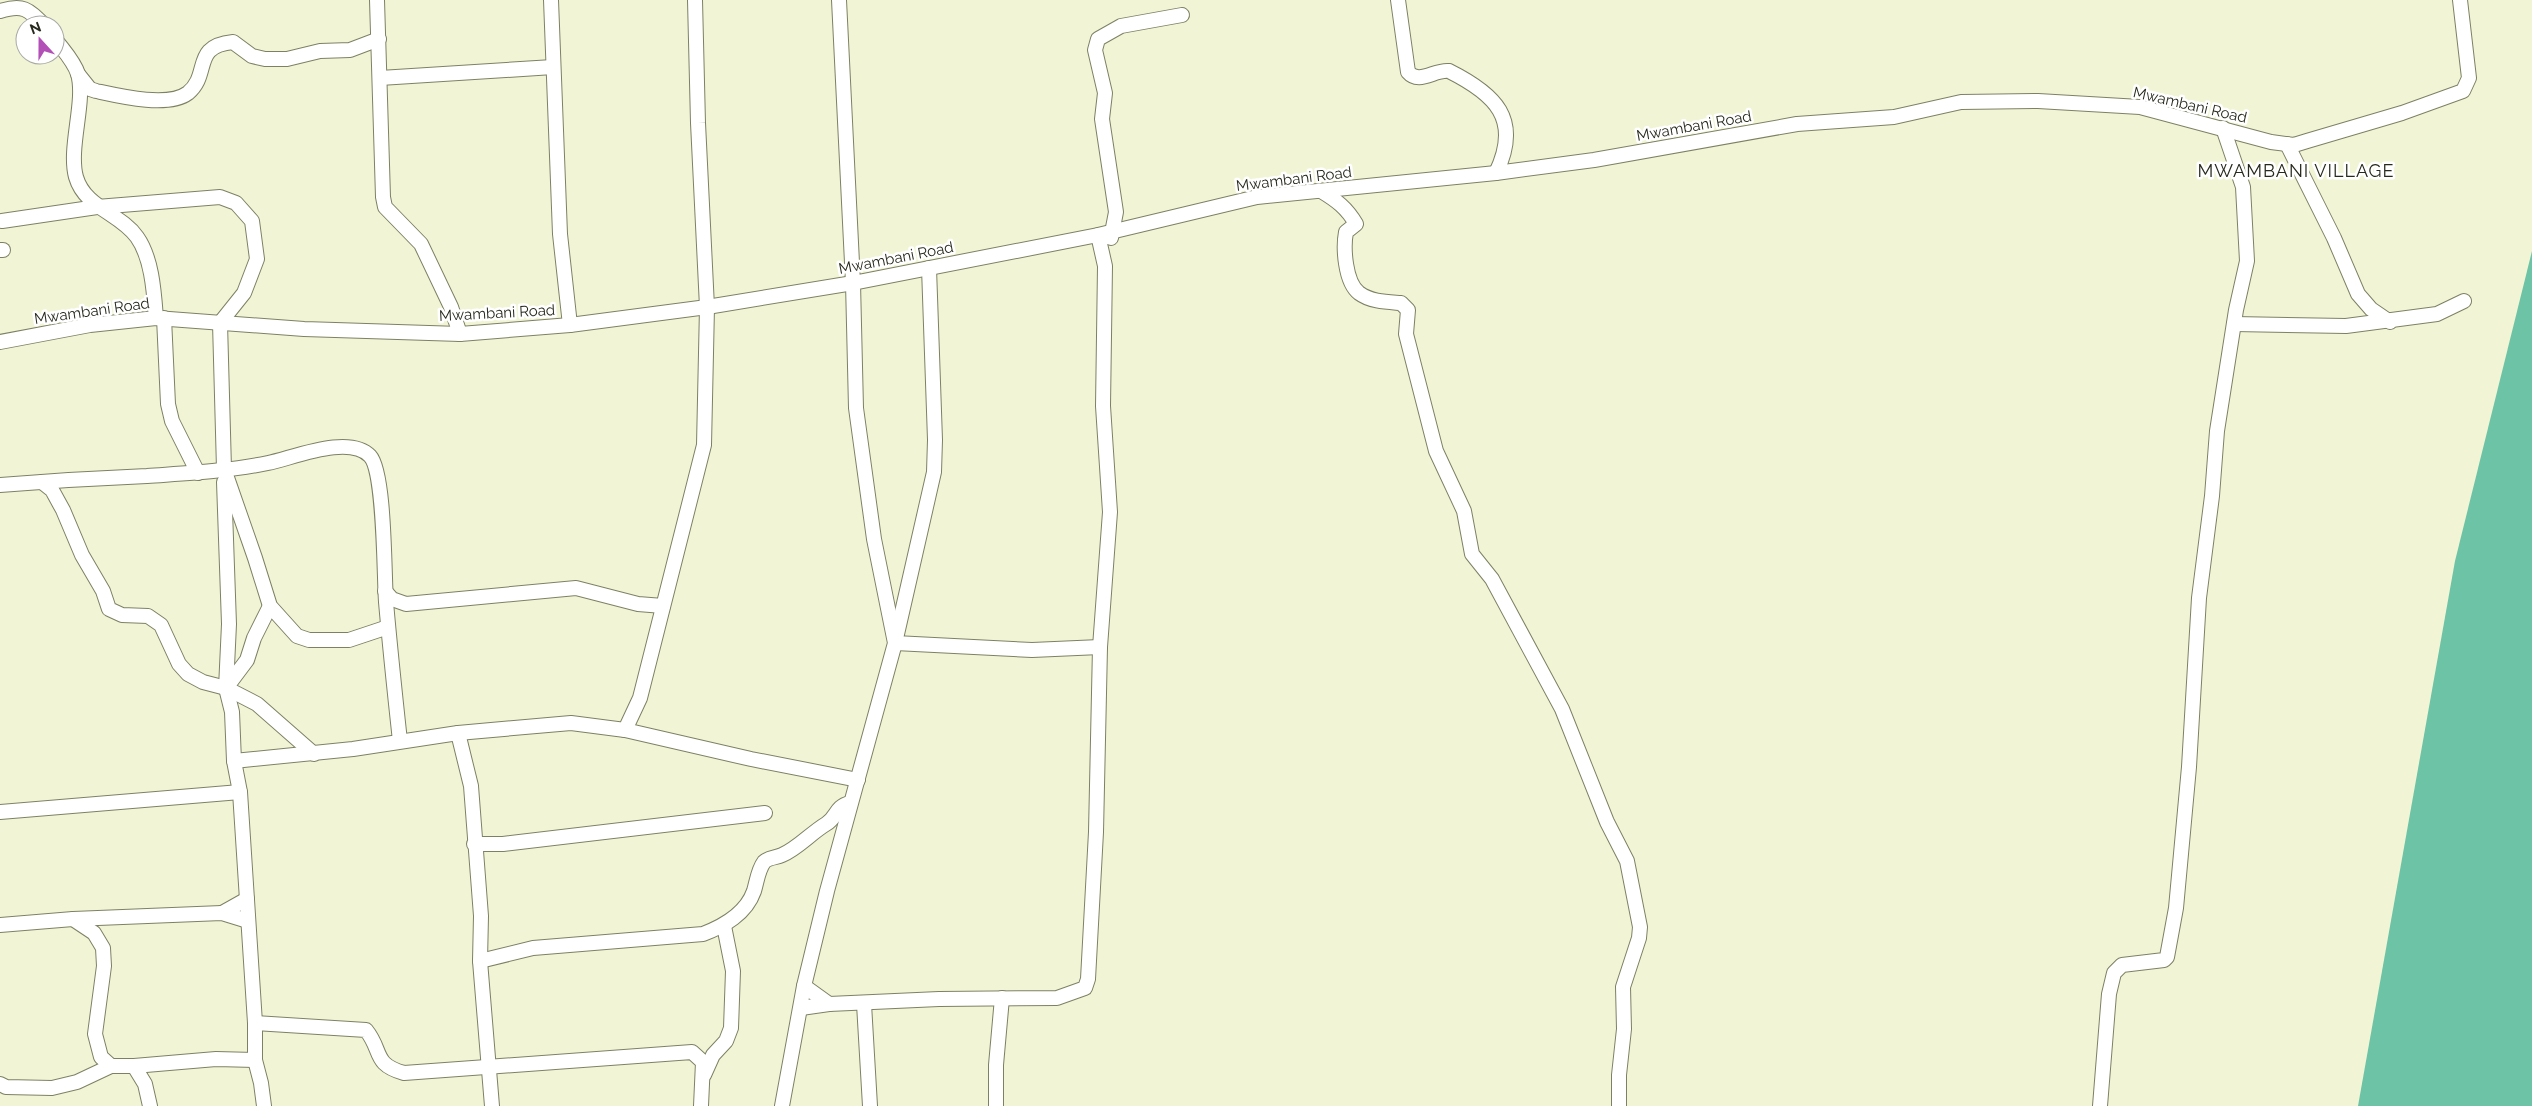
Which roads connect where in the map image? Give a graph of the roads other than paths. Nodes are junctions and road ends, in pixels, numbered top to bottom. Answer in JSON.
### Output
{"nodes":[{"id":1,"x":377,"y":0,"type":"edge"},
{"id":2,"x":551,"y":0,"type":"edge"},
{"id":3,"x":695,"y":0,"type":"edge"},
{"id":4,"x":839,"y":0,"type":"edge"},
{"id":5,"x":1398,"y":0,"type":"edge"},
{"id":6,"x":2460,"y":0,"type":"edge"},
{"id":7,"x":0,"y":11,"type":"edge"},
{"id":8,"x":33,"y":15,"type":"edge"},
{"id":9,"x":1182,"y":15,"type":"dead end"},
{"id":10,"x":379,"y":39,"type":"junction"},
{"id":11,"x":65,"y":53,"type":"edge"},
{"id":12,"x":553,"y":68,"type":"junction"},
{"id":13,"x":78,"y":74,"type":"junction"},
{"id":14,"x":380,"y":78,"type":"junction"},
{"id":15,"x":2223,"y":128,"type":"junction"},
{"id":16,"x":2287,"y":144,"type":"junction"},
{"id":17,"x":1496,"y":173,"type":"junction"},
{"id":18,"x":1321,"y":191,"type":"junction"},
{"id":19,"x":97,"y":207,"type":"junction"},
{"id":20,"x":2,"y":222,"type":"dead end"},
{"id":21,"x":1114,"y":230,"type":"junction"},
{"id":22,"x":1098,"y":235,"type":"junction"},
{"id":23,"x":1103,"y":256,"type":"junction"},
{"id":24,"x":929,"y":268,"type":"junction"},
{"id":25,"x":853,"y":283,"type":"junction"},
{"id":26,"x":2464,"y":301,"type":"dead end"},
{"id":27,"x":707,"y":307,"type":"junction"},
{"id":28,"x":160,"y":318,"type":"junction"},
{"id":29,"x":2390,"y":322,"type":"junction"},
{"id":30,"x":220,"y":323,"type":"junction"},
{"id":31,"x":2234,"y":324,"type":"junction"},
{"id":32,"x":570,"y":325,"type":"junction"},
{"id":33,"x":460,"y":334,"type":"junction"},
{"id":34,"x":0,"y":342,"type":"edge"},
{"id":35,"x":224,"y":469,"type":"junction"},
{"id":36,"x":198,"y":473,"type":"junction"},
{"id":37,"x":42,"y":482,"type":"junction"},
{"id":38,"x":0,"y":485,"type":"edge"},
{"id":39,"x":385,"y":591,"type":"junction"},
{"id":40,"x":270,"y":606,"type":"junction"},
{"id":41,"x":663,"y":606,"type":"junction"},
{"id":42,"x":388,"y":627,"type":"junction"},
{"id":43,"x":895,"y":643,"type":"junction"},
{"id":44,"x":1100,"y":647,"type":"junction"},
{"id":45,"x":226,"y":688,"type":"junction"},
{"id":46,"x":624,"y":730,"type":"junction"},
{"id":47,"x":458,"y":733,"type":"junction"},
{"id":48,"x":400,"y":741,"type":"junction"},
{"id":49,"x":314,"y":754,"type":"junction"},
{"id":50,"x":234,"y":761,"type":"junction"},
{"id":51,"x":858,"y":780,"type":"junction"},
{"id":52,"x":240,"y":792,"type":"junction"},
{"id":53,"x":850,"y":802,"type":"junction"},
{"id":54,"x":0,"y":812,"type":"edge"},
{"id":55,"x":766,"y":813,"type":"dead end"},
{"id":56,"x":474,"y":844,"type":"junction"},
{"id":57,"x":247,"y":899,"type":"junction"},
{"id":58,"x":222,"y":913,"type":"junction"},
{"id":59,"x":73,"y":919,"type":"junction"},
{"id":60,"x":248,"y":921,"type":"junction"},
{"id":61,"x":0,"y":925,"type":"edge"},
{"id":62,"x":724,"y":926,"type":"junction"},
{"id":63,"x":480,"y":961,"type":"junction"},
{"id":64,"x":804,"y":986,"type":"junction"},
{"id":65,"x":1002,"y":998,"type":"junction"},
{"id":66,"x":829,"y":1004,"type":"junction"},
{"id":67,"x":864,"y":1004,"type":"junction"},
{"id":68,"x":801,"y":1008,"type":"junction"},
{"id":69,"x":255,"y":1023,"type":"junction"},
{"id":70,"x":255,"y":1060,"type":"junction"},
{"id":71,"x":111,"y":1066,"type":"junction"},
{"id":72,"x":134,"y":1066,"type":"junction"},
{"id":73,"x":488,"y":1067,"type":"junction"},
{"id":74,"x":704,"y":1076,"type":"junction"},
{"id":75,"x":0,"y":1084,"type":"edge"},
{"id":76,"x":150,"y":1106,"type":"edge"},
{"id":77,"x":264,"y":1106,"type":"edge"},
{"id":78,"x":492,"y":1106,"type":"edge"},
{"id":79,"x":701,"y":1106,"type":"edge"},
{"id":80,"x":782,"y":1106,"type":"edge"},
{"id":81,"x":870,"y":1106,"type":"edge"},
{"id":82,"x":996,"y":1106,"type":"edge"},
{"id":83,"x":1619,"y":1106,"type":"edge"},
{"id":84,"x":2100,"y":1106,"type":"edge"}],
"edges":[{"from":1,"to":10,"type":"street"},
{"from":2,"to":12,"type":"street"},
{"from":3,"to":27,"type":"street"},
{"from":4,"to":25,"type":"street"},
{"from":5,"to":17,"type":"street"},
{"from":6,"to":16,"type":"street","name":"Mwambani Road"},
{"from":7,"to":8,"type":"street"},
{"from":9,"to":21,"type":"street"},
{"from":10,"to":13,"type":"street"},
{"from":10,"to":14,"type":"street"},
{"from":11,"to":13,"type":"street"},
{"from":12,"to":14,"type":"street"},
{"from":12,"to":32,"type":"street"},
{"from":13,"to":19,"type":"street"},
{"from":14,"to":33,"type":"street"},
{"from":15,"to":16,"type":"street","name":"Mwambani Road"},
{"from":15,"to":17,"type":"street","name":"Mwambani Road"},
{"from":15,"to":31,"type":"street"},
{"from":16,"to":29,"type":"street"},
{"from":17,"to":18,"type":"street","name":"Mwambani Road"},
{"from":18,"to":21,"type":"street","name":"Mwambani Road"},
{"from":18,"to":83,"type":"street"},
{"from":19,"to":20,"type":"street"},
{"from":19,"to":28,"type":"street"},
{"from":19,"to":30,"type":"street"},
{"from":21,"to":22,"type":"street","name":"Mwambani Road"},
{"from":21,"to":23,"type":"street"},
{"from":22,"to":23,"type":"street"},
{"from":22,"to":24,"type":"street","name":"Mwambani Road"},
{"from":23,"to":44,"type":"street"},
{"from":24,"to":25,"type":"street","name":"Mwambani Road"},
{"from":24,"to":43,"type":"street"},
{"from":25,"to":27,"type":"street","name":"Mwambani Road"},
{"from":25,"to":43,"type":"street"},
{"from":26,"to":29,"type":"street"},
{"from":27,"to":32,"type":"street","name":"Mwambani Road"},
{"from":27,"to":41,"type":"street"},
{"from":28,"to":30,"type":"street","name":"Mwambani Road"},
{"from":28,"to":34,"type":"street","name":"Mwambani Road"},
{"from":28,"to":36,"type":"street"},
{"from":29,"to":31,"type":"street"},
{"from":30,"to":33,"type":"street","name":"Mwambani Road"},
{"from":30,"to":35,"type":"street"},
{"from":31,"to":84,"type":"street"},
{"from":32,"to":33,"type":"street","name":"Mwambani Road"},
{"from":35,"to":36,"type":"street"},
{"from":35,"to":39,"type":"street"},
{"from":35,"to":40,"type":"street"},
{"from":35,"to":45,"type":"street"},
{"from":36,"to":37,"type":"street"},
{"from":37,"to":38,"type":"street"},
{"from":37,"to":45,"type":"street"},
{"from":39,"to":41,"type":"street"},
{"from":39,"to":42,"type":"street"},
{"from":40,"to":42,"type":"street"},
{"from":40,"to":45,"type":"street"},
{"from":41,"to":46,"type":"street"},
{"from":42,"to":48,"type":"street"},
{"from":43,"to":44,"type":"street"},
{"from":43,"to":51,"type":"street"},
{"from":44,"to":65,"type":"street"},
{"from":45,"to":49,"type":"street"},
{"from":45,"to":50,"type":"street"},
{"from":46,"to":47,"type":"street"},
{"from":46,"to":51,"type":"street"},
{"from":47,"to":48,"type":"street"},
{"from":47,"to":56,"type":"street"},
{"from":48,"to":49,"type":"street"},
{"from":49,"to":50,"type":"street"},
{"from":50,"to":52,"type":"street"},
{"from":51,"to":53,"type":"street"},
{"from":52,"to":54,"type":"street"},
{"from":52,"to":57,"type":"street"},
{"from":53,"to":62,"type":"street"},
{"from":53,"to":64,"type":"street"},
{"from":55,"to":56,"type":"street"},
{"from":56,"to":63,"type":"street"},
{"from":57,"to":58,"type":"street"},
{"from":57,"to":60,"type":"street"},
{"from":58,"to":59,"type":"street"},
{"from":58,"to":60,"type":"street"},
{"from":59,"to":61,"type":"street"},
{"from":59,"to":71,"type":"street"},
{"from":60,"to":69,"type":"street"},
{"from":62,"to":63,"type":"street"},
{"from":62,"to":74,"type":"street"},
{"from":63,"to":73,"type":"street"},
{"from":64,"to":66,"type":"street"},
{"from":64,"to":68,"type":"street"},
{"from":65,"to":67,"type":"street"},
{"from":65,"to":82,"type":"street"},
{"from":66,"to":67,"type":"street"},
{"from":66,"to":68,"type":"street"},
{"from":67,"to":81,"type":"street"},
{"from":68,"to":80,"type":"street"},
{"from":69,"to":70,"type":"street"},
{"from":69,"to":73,"type":"street"},
{"from":70,"to":72,"type":"street"},
{"from":70,"to":77,"type":"street"},
{"from":71,"to":72,"type":"street"},
{"from":71,"to":75,"type":"street"},
{"from":72,"to":76,"type":"street"},
{"from":73,"to":74,"type":"street"},
{"from":73,"to":78,"type":"street"},
{"from":74,"to":79,"type":"street"}]}
